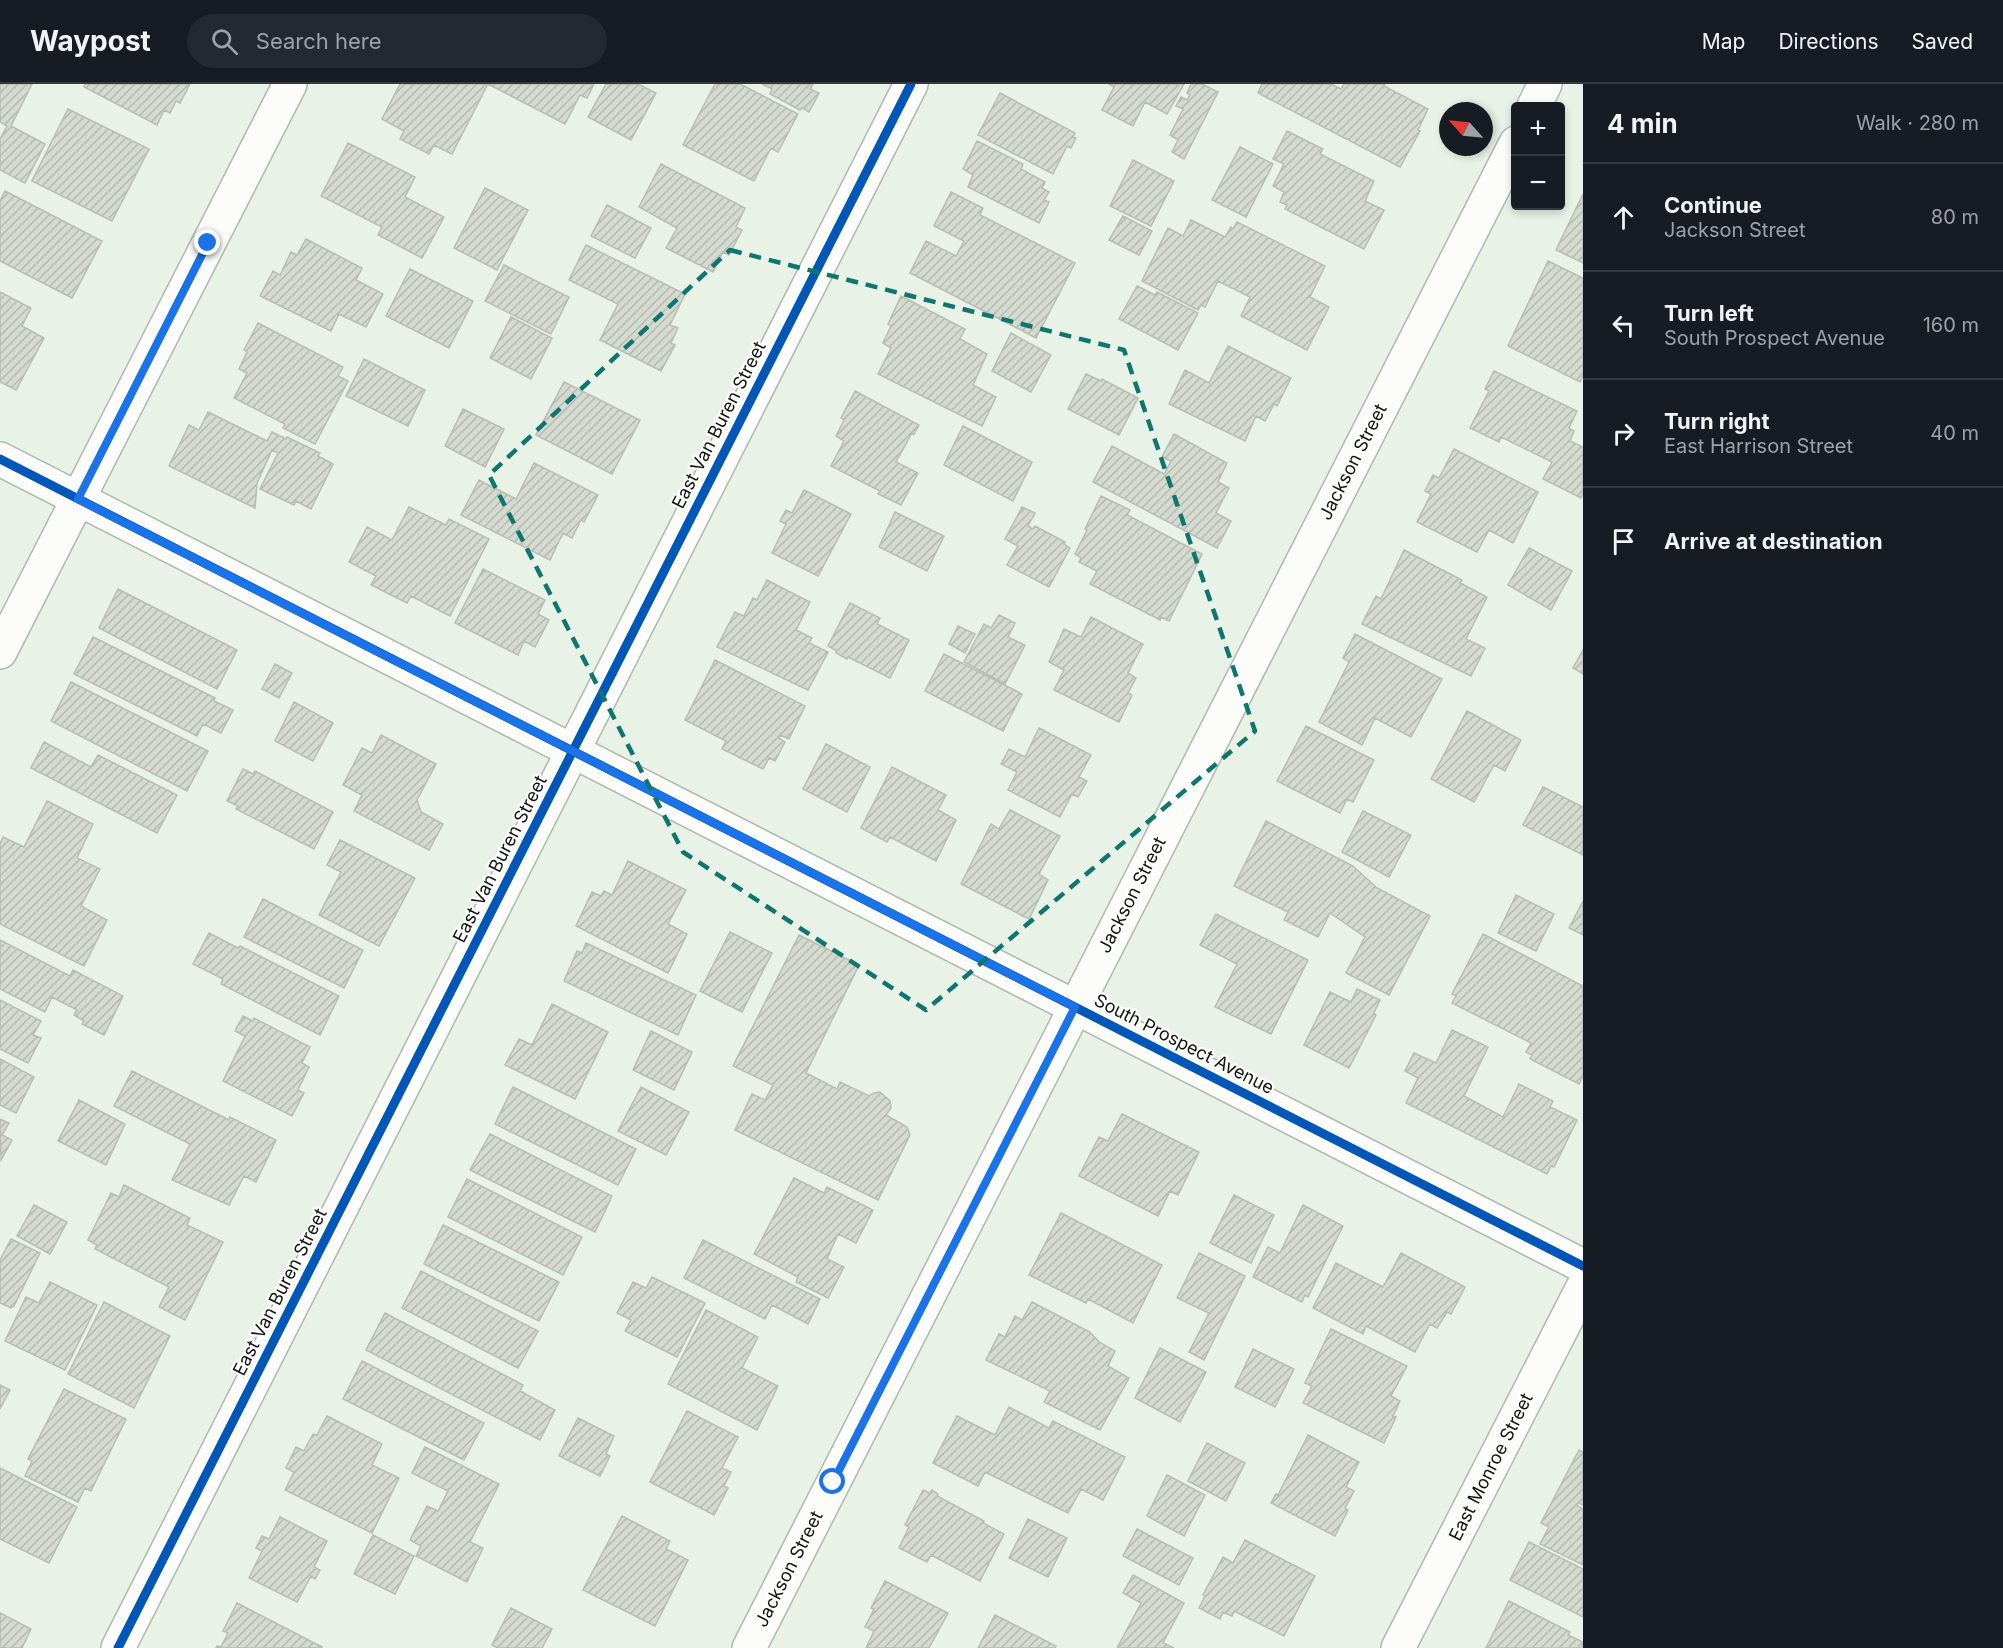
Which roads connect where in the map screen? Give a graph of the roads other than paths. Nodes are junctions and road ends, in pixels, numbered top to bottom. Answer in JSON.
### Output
{"nodes":[{"id":1,"x":290,"y":84,"type":"edge"},
{"id":2,"x":910,"y":84,"type":"edge"},
{"id":3,"x":1545,"y":84,"type":"edge"},
{"id":4,"x":1536,"y":102,"type":"edge"},
{"id":5,"x":1511,"y":151,"type":"edge"},
{"id":6,"x":0,"y":459,"type":"edge"},
{"id":7,"x":78,"y":499,"type":"junction"},
{"id":8,"x":0,"y":652,"type":"edge"},
{"id":9,"x":573,"y":751,"type":"junction"},
{"id":10,"x":1075,"y":1007,"type":"junction"},
{"id":11,"x":1583,"y":1266,"type":"edge"},
{"id":12,"x":1583,"y":1287,"type":"edge"},
{"id":13,"x":118,"y":1648,"type":"edge"},
{"id":14,"x":748,"y":1648,"type":"edge"},
{"id":15,"x":1398,"y":1648,"type":"edge"}],
"edges":[{"from":1,"to":7,"type":"street"},
{"from":2,"to":9,"type":"street","name":"East Van Buren Street"},
{"from":3,"to":4,"type":"street"},
{"from":5,"to":10,"type":"street","name":"Jackson Street"},
{"from":6,"to":7,"type":"street","name":"South Prospect Avenue"},
{"from":7,"to":8,"type":"street"},
{"from":7,"to":9,"type":"street","name":"South Prospect Avenue"},
{"from":9,"to":10,"type":"street","name":"South Prospect Avenue"},
{"from":9,"to":13,"type":"street","name":"East Van Buren Street"},
{"from":10,"to":11,"type":"street","name":"South Prospect Avenue"},
{"from":10,"to":14,"type":"street","name":"Jackson Street"},
{"from":12,"to":15,"type":"street","name":"East Monroe Street"}]}
